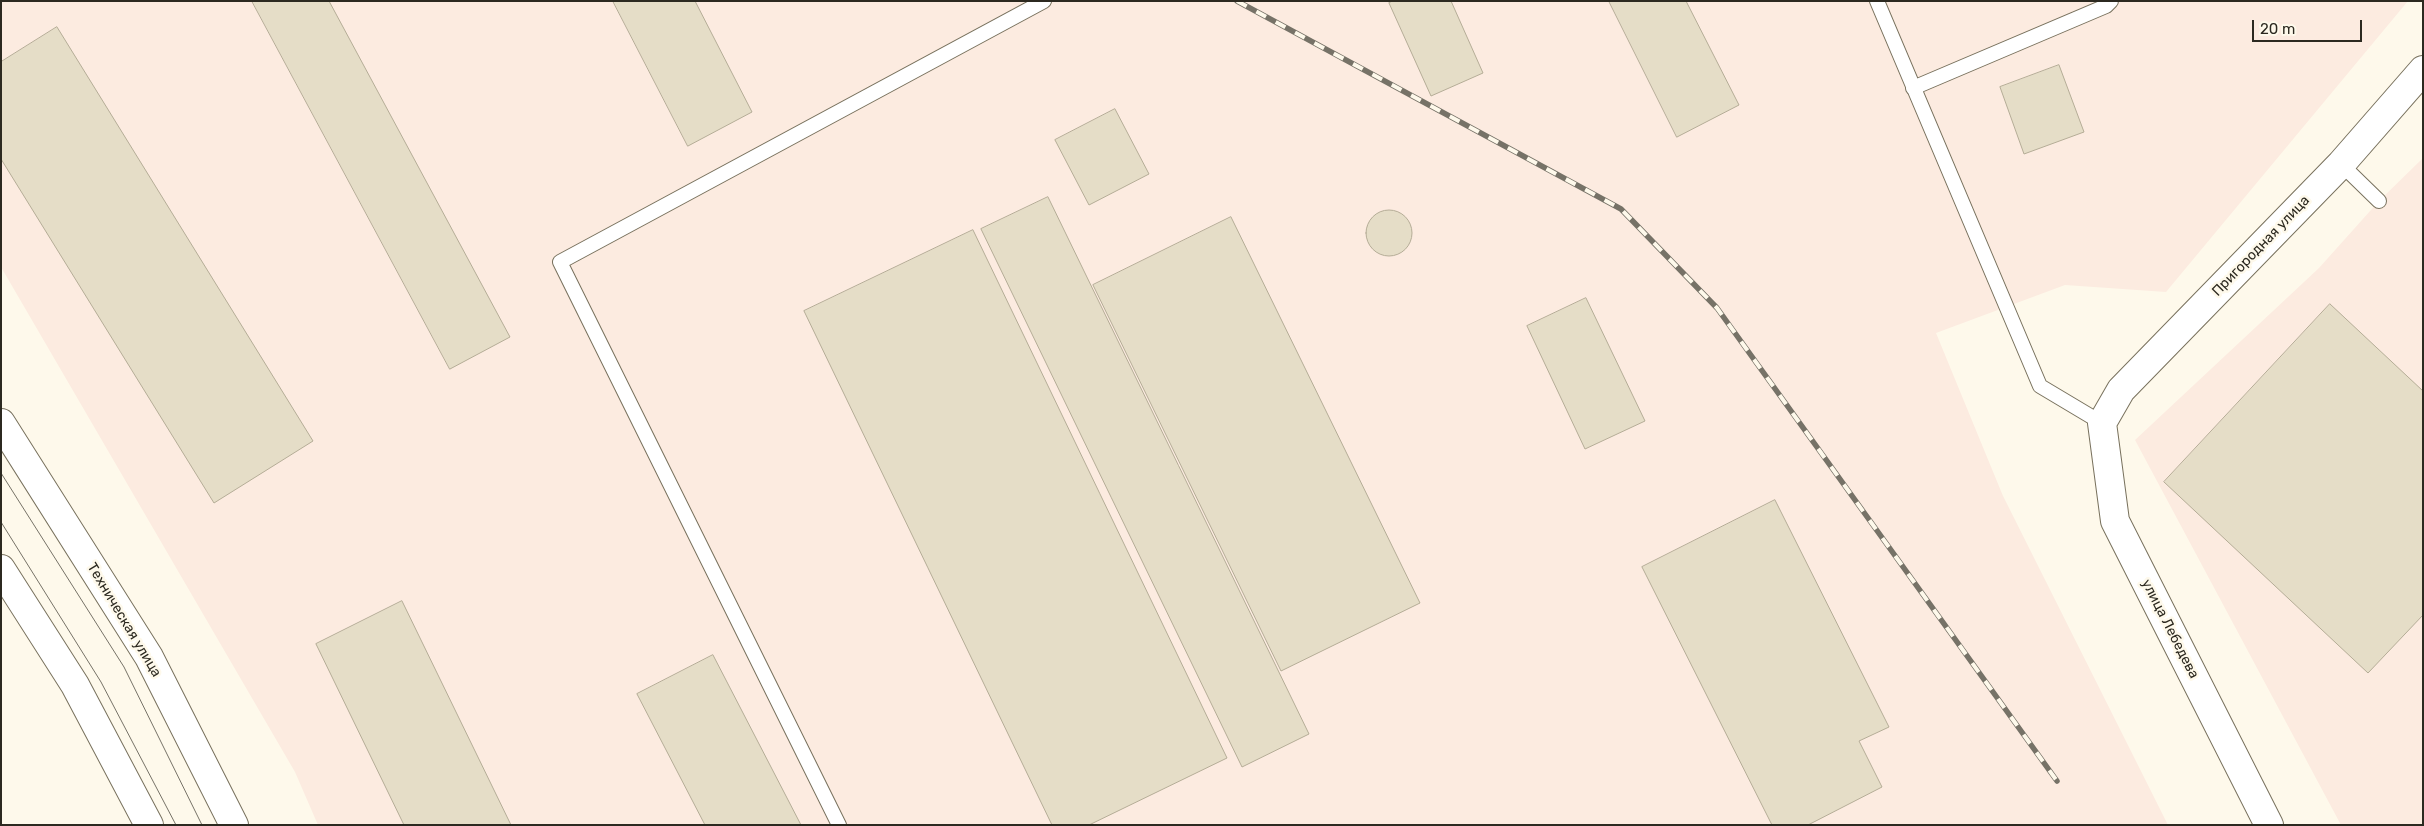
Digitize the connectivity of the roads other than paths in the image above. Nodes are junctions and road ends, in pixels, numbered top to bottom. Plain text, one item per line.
1 (1044, 1) edge
2 (1877, 1) edge
3 (2111, 1) edge
4 (2423, 70) edge
5 (1913, 88) junction
6 (2341, 164) junction
7 (2379, 201) dead end
8 (1, 423) edge
9 (2102, 423) junction
10 (1, 569) edge
11 (150, 825) edge
12 (234, 825) edge
13 (839, 825) edge
14 (2269, 825) edge

1 - 13 lane
2 - 5 lane
3 - 5 lane
4 - 6 street, Пригородная улица
5 - 9 lane
6 - 7 lane
6 - 9 street, Пригородная улица
8 - 12 street, Техническая улица
9 - 14 street, улица Лебедева
10 - 11 street

